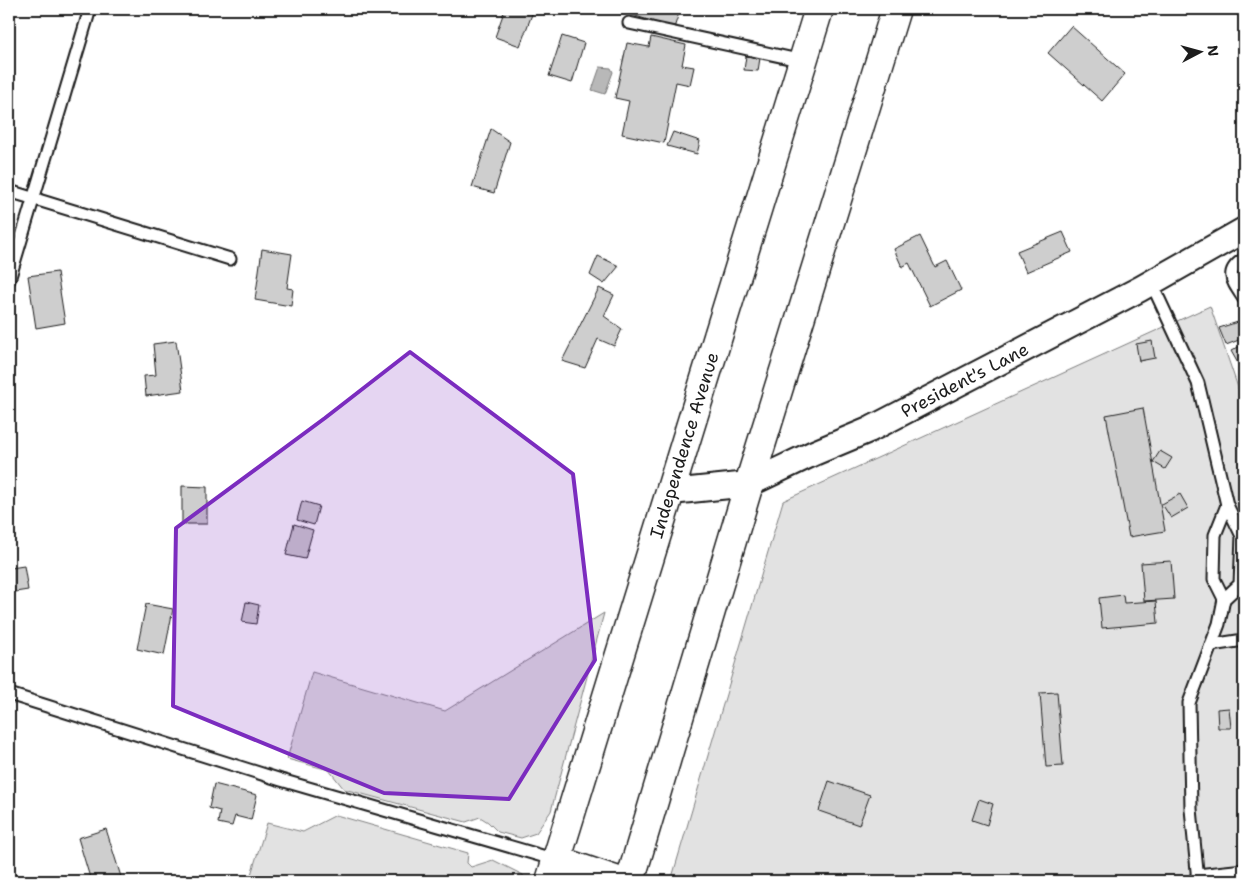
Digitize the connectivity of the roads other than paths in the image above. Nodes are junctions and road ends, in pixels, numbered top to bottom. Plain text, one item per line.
1 (90, 9) edge
2 (819, 9) edge
3 (896, 9) edge
4 (629, 23) dead end
5 (803, 61) junction
6 (9, 191) edge
7 (33, 198) junction
8 (1244, 230) edge
9 (1244, 258) edge
10 (230, 259) dead end
11 (9, 280) edge
12 (1151, 282) junction
13 (1244, 300) edge
14 (749, 484) junction
15 (671, 492) junction
16 (1226, 505) junction
17 (1242, 587) edge
18 (1224, 599) junction
19 (1244, 640) edge
20 (1211, 645) junction
21 (9, 694) edge
22 (1244, 870) edge
23 (553, 871) edge
24 (1198, 878) edge
25 (618, 881) edge
26 (630, 881) edge

1 - 7 lane
2 - 5 main road, Independence Avenue
3 - 14 main road
4 - 5 lane
5 - 15 main road, Independence Avenue
6 - 7 lane
7 - 10 lane
7 - 11 lane
8 - 12 street, President's Lane
9 - 13 lane
12 - 14 street, President's Lane
12 - 16 lane
14 - 15 street, President's Lane
14 - 26 main road
15 - 23 main road, Independence Avenue
16 - 17 lane
16 - 18 lane
17 - 18 lane
18 - 20 lane
19 - 20 lane
20 - 24 lane
21 - 23 lane
22 - 24 lane
23 - 25 main road

